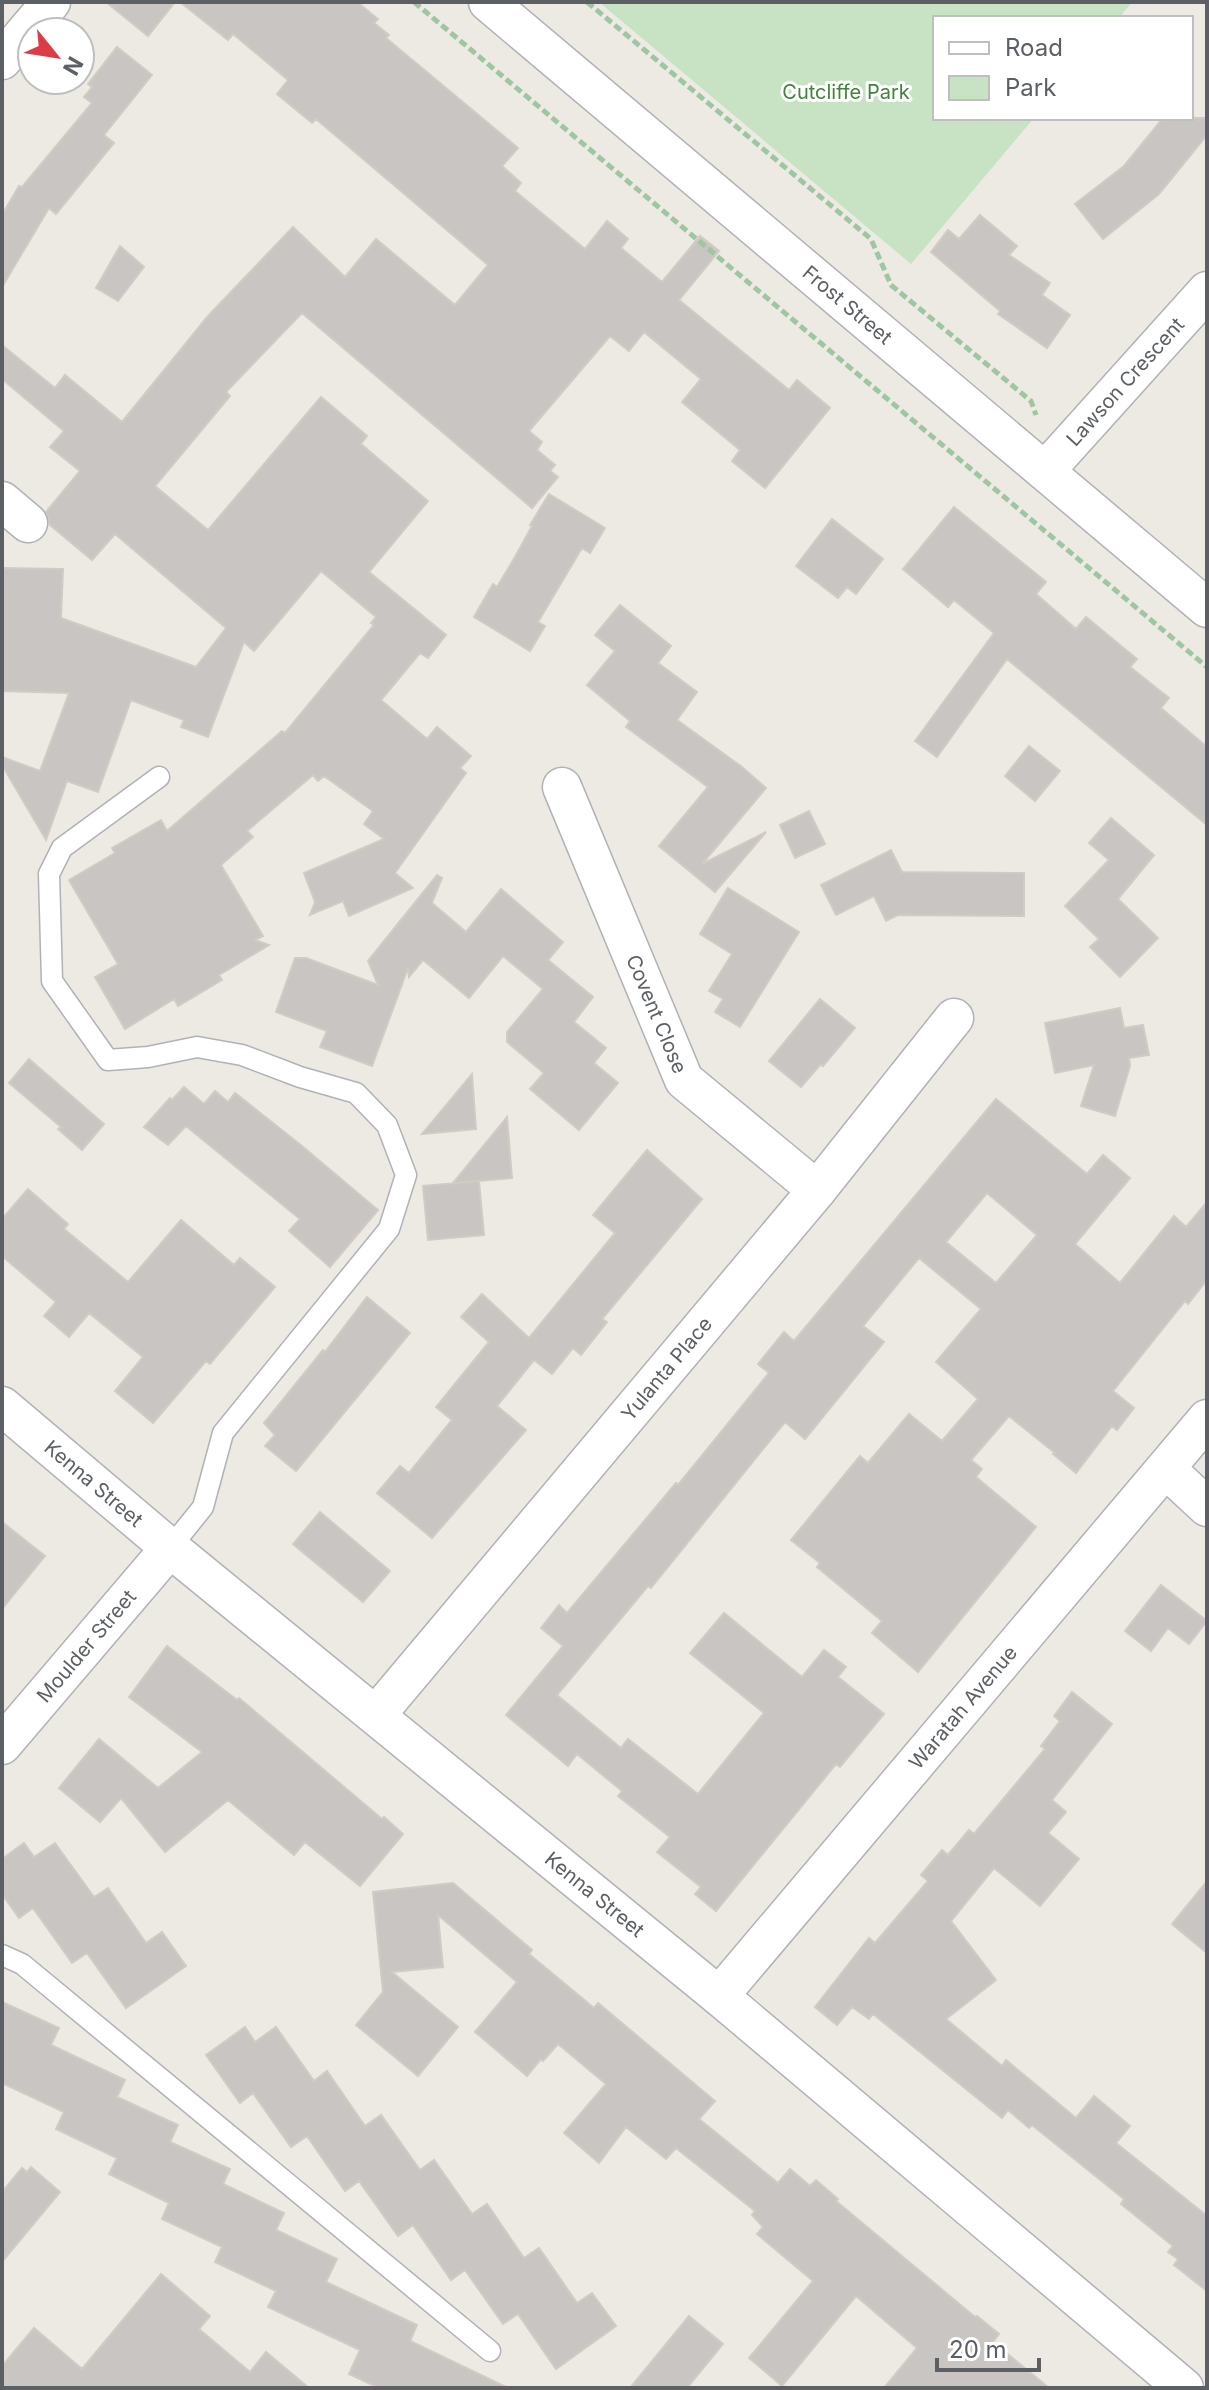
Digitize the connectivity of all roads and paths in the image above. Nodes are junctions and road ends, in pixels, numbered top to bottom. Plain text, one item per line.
1 (51, 2) edge
2 (414, 2) edge
3 (488, 2) edge
4 (587, 2) edge
5 (2, 60) edge
6 (1207, 291) edge
7 (1045, 471) junction
8 (1207, 608) edge
9 (1207, 667) edge
10 (159, 777) dead end
11 (562, 787) dead end
12 (954, 1018) dead end
13 (817, 1190) junction
14 (2, 1406) edge
15 (1207, 1419) edge
16 (1166, 1469) junction
17 (1207, 1507) edge
18 (170, 1548) junction
19 (376, 1715) junction
20 (2, 1745) edge
21 (2, 1955) edge
22 (719, 1996) junction
23 (490, 2351) dead end
24 (1184, 2388) edge

1 - 5 street
2 - 9 path
3 - 7 street, Frost Street
4 - 7 path
6 - 7 street, Lawson Crescent
7 - 8 street, Frost Street
10 - 18 lane
11 - 13 street, Covent Close
12 - 13 street, Yulanta Place
13 - 19 street, Yulanta Place
14 - 18 street, Kenna Street
15 - 16 street, Waratah Avenue
16 - 17 street
16 - 22 street, Waratah Avenue
18 - 19 street, Kenna Street
18 - 20 street, Moulder Street
19 - 22 street, Kenna Street
21 - 23 lane
22 - 24 street, Kenna Street

